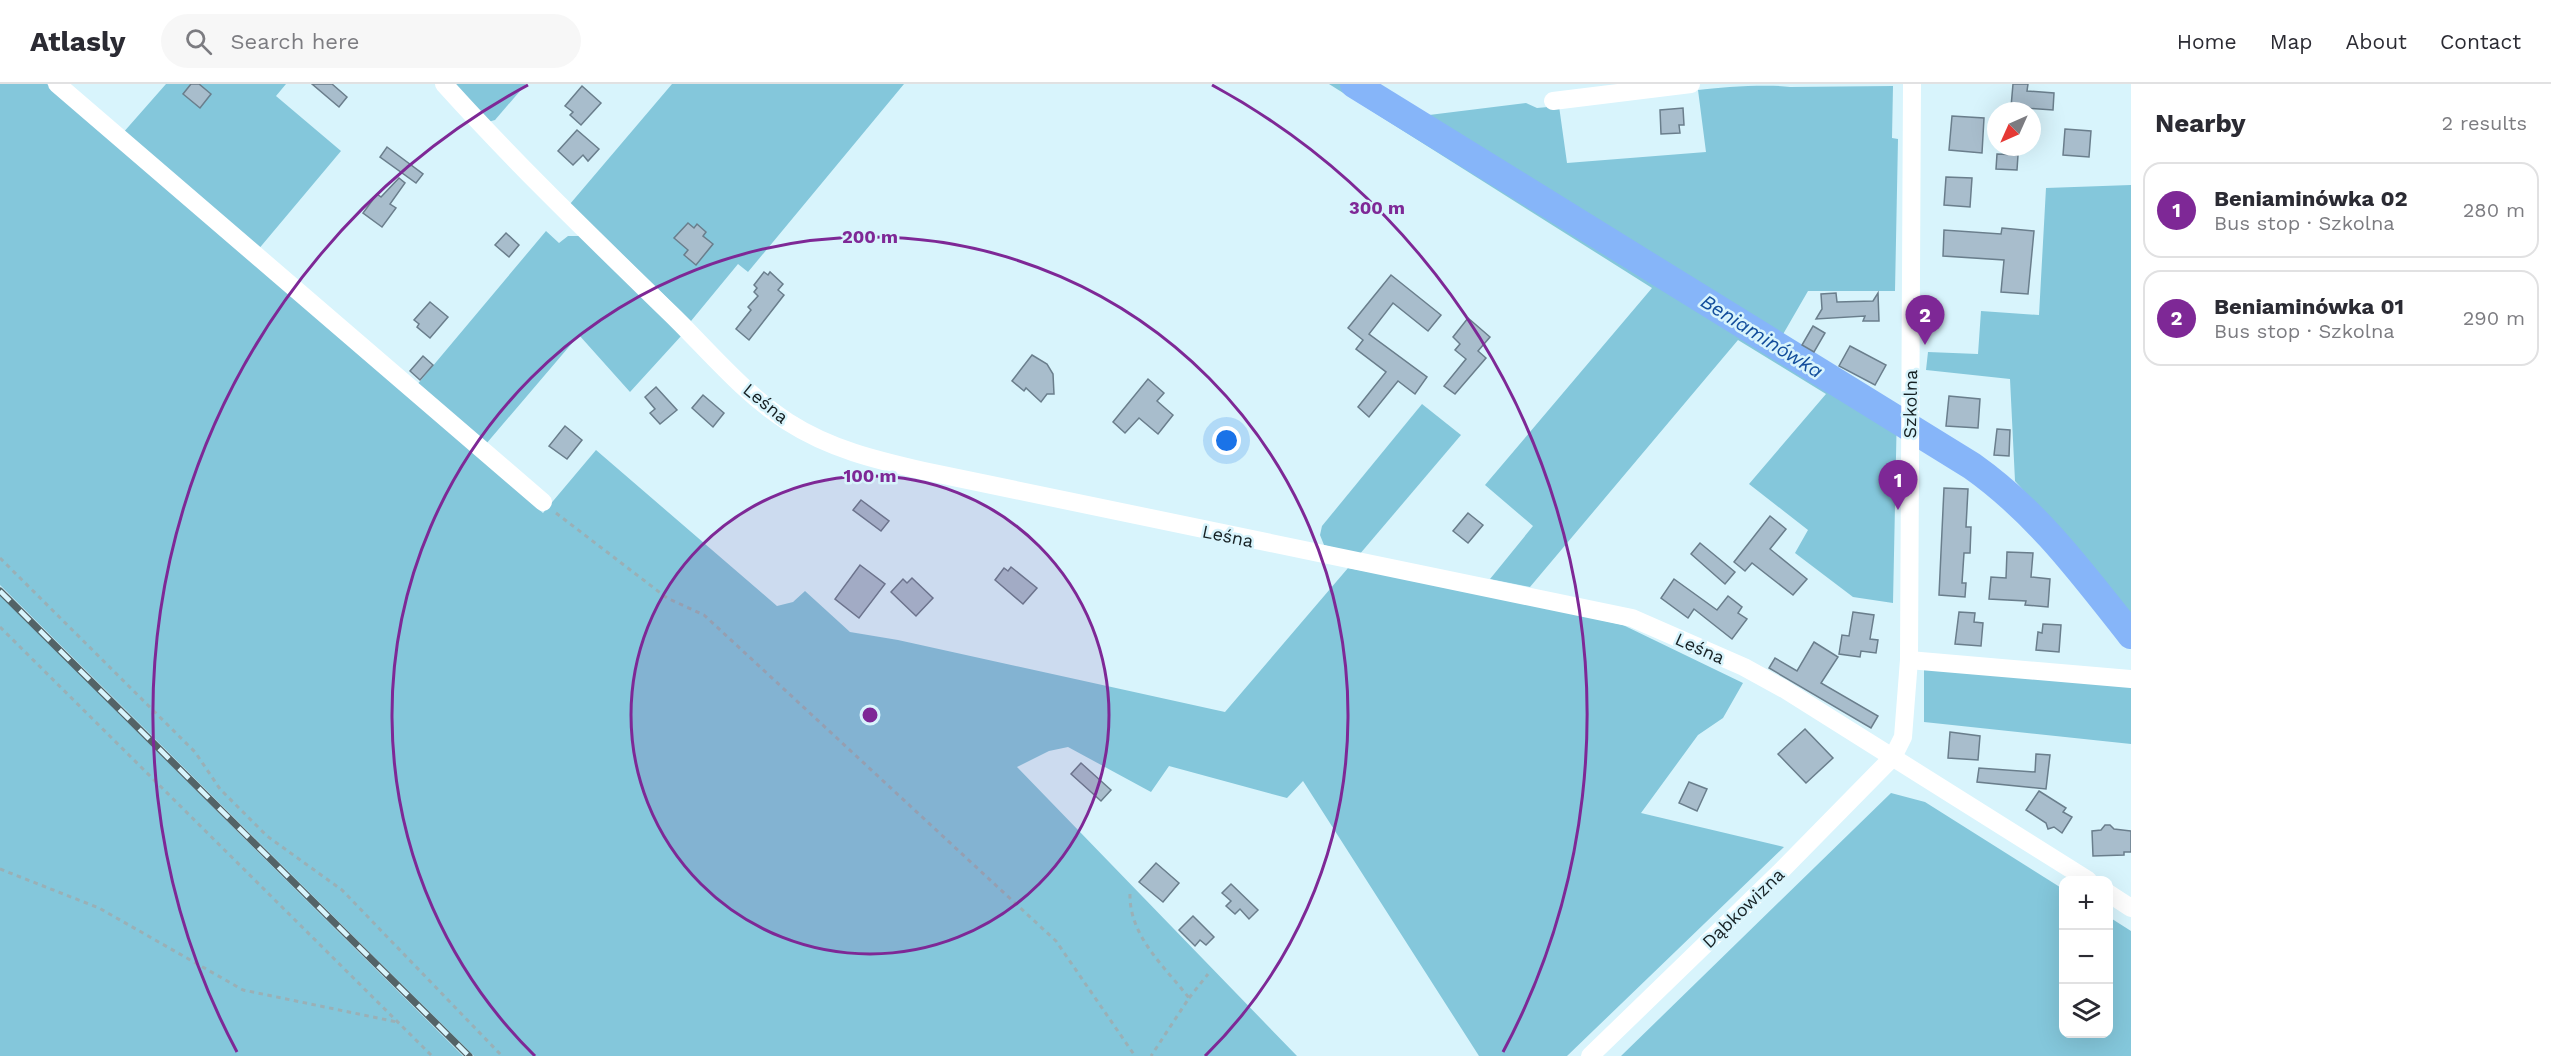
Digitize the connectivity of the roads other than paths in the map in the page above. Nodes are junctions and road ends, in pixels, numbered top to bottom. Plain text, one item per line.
1 (57, 84) edge
2 (444, 84) edge
3 (1691, 84) edge
4 (1912, 84) edge
5 (1553, 101) dead end
6 (543, 502) road end
7 (1909, 660) junction
8 (2131, 679) edge
9 (1893, 757) junction
10 (2082, 876) edge
11 (2113, 896) edge
12 (2131, 908) edge
13 (1590, 1056) edge

1 - 6 street
2 - 9 street, Leśna
3 - 5 street
4 - 7 street, Szkolna
7 - 8 street
7 - 9 street, Szkolna
9 - 10 street, Leśna
9 - 13 street, Dąbkowizna
11 - 12 street

